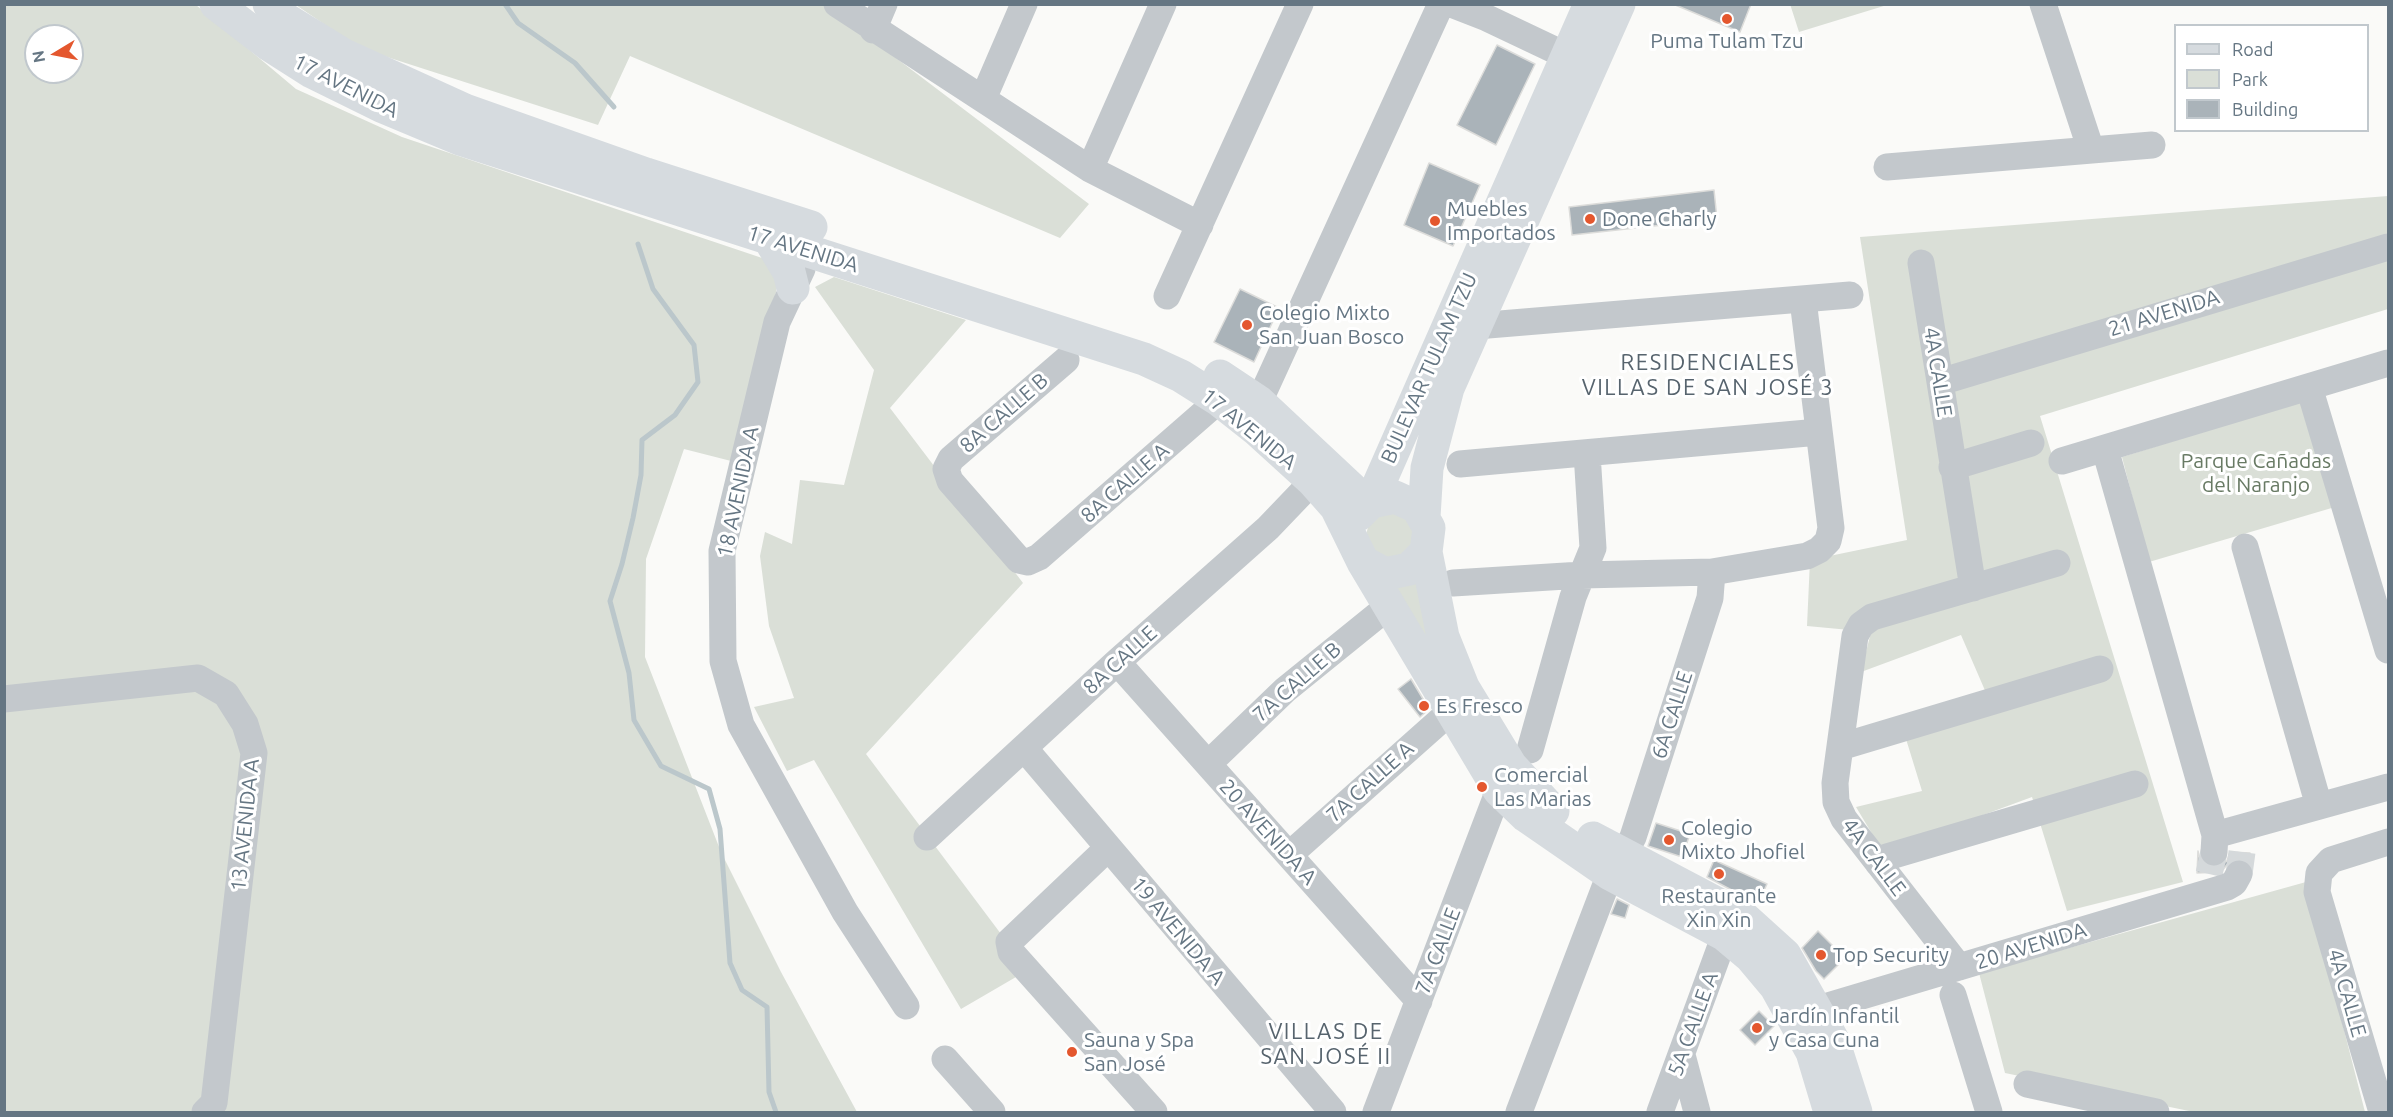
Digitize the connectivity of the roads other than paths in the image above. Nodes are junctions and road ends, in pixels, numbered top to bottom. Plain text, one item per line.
1 (216, 4) edge
2 (268, 4) edge
3 (837, 4) edge
4 (884, 4) edge
5 (1024, 4) edge
6 (1162, 4) edge
7 (1300, 4) edge
8 (1441, 4) edge
9 (1451, 4) edge
10 (2043, 4) edge
11 (1610, 5) edge
12 (873, 30) junction
13 (1580, 62) junction
14 (983, 99) junction
15 (2152, 145) dead end
16 (2091, 150) junction
17 (1887, 167) dead end
18 (1090, 169) junction
19 (1200, 225) junction
20 (768, 237) junction
21 (815, 240) junction
22 (2388, 247) edge
23 (1922, 263) dead end
24 (793, 288) junction
25 (1850, 295) dead end
26 (1167, 296) dead end
27 (1803, 300) junction
28 (1476, 326) junction
29 (1066, 360) dead end
30 (2388, 363) edge
31 (1940, 382) junction
32 (2309, 387) junction
33 (1219, 400) junction
34 (1258, 402) junction
35 (1819, 432) junction
36 (2031, 443) dead end
37 (2105, 449) junction
38 (1587, 453) junction
39 (2062, 461) dead end
40 (1460, 464) dead end
41 (1952, 467) junction
42 (1313, 481) junction
43 (1369, 503) junction
44 (1424, 517) junction
45 (2245, 547) dead end
46 (1358, 551) junction
47 (1426, 552) junction
48 (1028, 562) joint
49 (2056, 563) dead end
50 (1712, 572) junction
51 (1582, 575) junction
52 (1454, 584) dead end
53 (1973, 588) junction
54 (1390, 605) junction
55 (2388, 650) edge
56 (1117, 662) junction
57 (2100, 669) dead end
58 (4, 699) edge
59 (1452, 710) junction
60 (1840, 747) junction
61 (1024, 748) junction
62 (1530, 750) dead end
63 (1208, 764) junction
64 (2135, 784) dead end
65 (2388, 787) edge
66 (1499, 790) junction
67 (2319, 806) junction
68 (927, 837) dead end
69 (2388, 842) edge
70 (1108, 848) junction
71 (2242, 851) junction
72 (1289, 855) junction
73 (1878, 863) junction
74 (2210, 864) junction
75 (1617, 865) junction
76 (1725, 935) junction
77 (1959, 967) junction
78 (1953, 995) dead end
79 (1419, 1001) junction
80 (906, 1006) dead end
81 (1818, 1009) junction
82 (1682, 1055) junction
83 (945, 1059) dead end
84 (2027, 1084) dead end
85 (205, 1113) edge
86 (992, 1113) edge
87 (1154, 1113) edge
88 (1333, 1113) edge
89 (1376, 1113) edge
90 (1519, 1113) edge
91 (1660, 1113) edge
92 (1697, 1113) edge
93 (1830, 1113) edge
94 (1856, 1113) edge
95 (1989, 1113) edge
96 (2156, 1113) edge
97 (2382, 1113) edge

1 - 20 main road, 17 AVENIDA
2 - 21 main road, 17 AVENIDA
3 - 12 street
4 - 12 street
5 - 14 street
6 - 18 street
7 - 19 street
8 - 34 street
9 - 13 street
10 - 16 street
11 - 13 main road, BULEVAR TULAM TZU
12 - 14 street
13 - 28 main road, BULEVAR TULAM TZU
13 - 43 main road, BULEVAR TULAM TZU
14 - 18 street
15 - 16 street
16 - 17 street
18 - 19 street
19 - 26 street
20 - 21 main road, 17 AVENIDA
20 - 24 main road
21 - 24 street, 18 AVENIDA A
21 - 33 main road, 17 AVENIDA
21 - 34 main road, 17 AVENIDA
22 - 31 street, 21 AVENIDA
23 - 31 street, 4A CALLE
24 - 80 street, 18 AVENIDA A
25 - 27 street
27 - 28 street
27 - 35 street
28 - 44 main road, BULEVAR TULAM TZU
29 - 48 street, 8A CALLE B
30 - 32 street
31 - 41 street, 4A CALLE
32 - 37 street
32 - 55 street
33 - 42 main road, 17 AVENIDA
33 - 48 street, 8A CALLE A
34 - 43 main road, 17 AVENIDA
35 - 38 street
35 - 50 street
36 - 41 street
37 - 39 street
37 - 74 street
38 - 40 street
38 - 51 street
41 - 53 street, 4A CALLE
42 - 46 main road, 17 AVENIDA
42 - 56 street, 8A CALLE
43 - 44 main road
43 - 46 main road
44 - 47 main road
45 - 67 street
46 - 47 main road
46 - 54 main road, 17 AVENIDA
47 - 75 main road, 17 AVENIDA
49 - 53 street
50 - 51 street
50 - 75 street, 6A CALLE
51 - 52 street
51 - 62 street
53 - 60 street, 4A CALLE
54 - 59 main road, 17 AVENIDA
54 - 63 street, 7A CALLE B
56 - 61 street, 8A CALLE
56 - 63 street, 20 AVENIDA A
57 - 60 street
58 - 85 street, 13 AVENIDA A
59 - 66 main road, 17 AVENIDA
59 - 72 street, 7A CALLE A
60 - 73 street, 4A CALLE
61 - 68 street, 8A CALLE
61 - 70 street, 19 AVENIDA A
63 - 72 street, 20 AVENIDA A
64 - 73 street
65 - 67 street
66 - 75 main road, 17 AVENIDA
66 - 79 street, 7A CALLE
67 - 71 street
69 - 97 street, 4A CALLE
70 - 87 street
70 - 88 street, 19 AVENIDA A
71 - 74 street
71 - 74 street, 20 AVENIDA
72 - 79 street, 20 AVENIDA A
73 - 77 street, 4A CALLE
74 - 77 street, 20 AVENIDA
75 - 76 main road, 17 AVENIDA
75 - 81 main road, 17 AVENIDA
75 - 90 street, 6A CALLE
76 - 82 street, 5A CALLE A
76 - 93 main road, 17 AVENIDA
77 - 81 street, 20 AVENIDA
78 - 95 street
79 - 89 street, 7A CALLE
81 - 94 main road, 17 AVENIDA
82 - 91 street, 5A CALLE A
82 - 92 street
83 - 86 street
84 - 96 street

